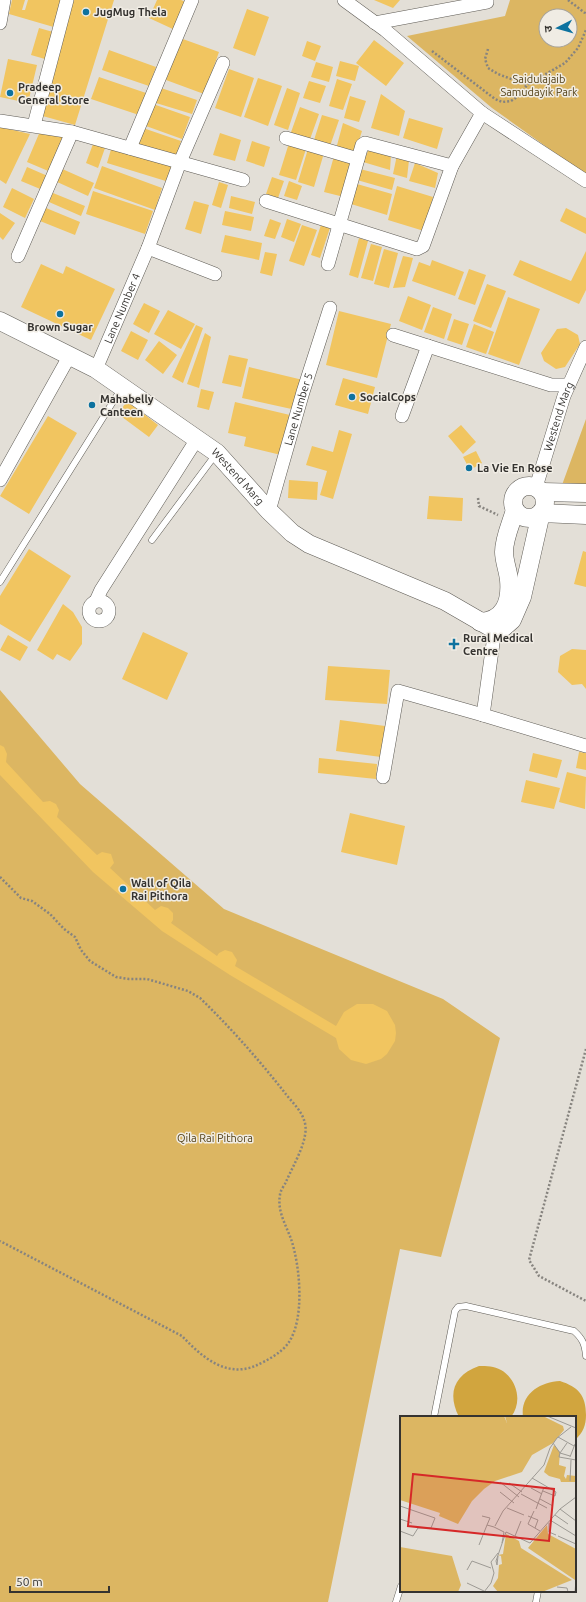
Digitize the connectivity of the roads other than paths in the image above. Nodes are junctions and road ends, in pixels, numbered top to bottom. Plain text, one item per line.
1 (4, 0) edge
2 (67, 0) edge
3 (192, 0) edge
4 (487, 0) edge
5 (350, 2) edge
6 (0, 23) edge
7 (375, 23) junction
8 (223, 63) dead end
9 (482, 113) junction
10 (0, 120) edge
11 (34, 125) junction
12 (72, 132) junction
13 (286, 138) dead end
14 (130, 148) junction
15 (358, 159) junction
16 (180, 162) junction
17 (452, 166) junction
18 (243, 180) dead end
19 (586, 181) edge
20 (266, 201) dead end
21 (340, 225) junction
22 (148, 248) junction
23 (18, 256) dead end
24 (328, 264) dead end
25 (215, 274) dead end
26 (330, 308) dead end
27 (0, 321) edge
28 (393, 335) dead end
29 (428, 346) junction
30 (586, 347) edge
31 (70, 355) junction
32 (96, 369) junction
33 (569, 385) junction
34 (123, 386) junction
35 (402, 416) dead end
36 (197, 439) junction
37 (217, 453) junction
38 (0, 480) edge
39 (539, 490) junction
40 (586, 493) edge
41 (515, 510) junction
42 (269, 511) junction
43 (541, 513) junction
44 (586, 515) edge
45 (152, 540) dead end
46 (0, 582) edge
47 (96, 601) dead end
48 (488, 625) junction
49 (483, 715) junction
50 (586, 746) edge
51 (383, 777) dead end
52 (586, 1356) edge
53 (434, 1416) edge
54 (400, 1589) edge
55 (538, 1592) edge
56 (396, 1602) edge
57 (536, 1602) edge

1 - 6 street
2 - 11 street
3 - 14 street
4 - 7 street
5 - 7 street
7 - 9 street
8 - 16 street, Lane Number 4
9 - 17 street
9 - 19 street
10 - 11 street
11 - 12 street
12 - 14 street
12 - 23 street
13 - 15 street
14 - 16 street
15 - 17 street
15 - 21 street
16 - 18 street
16 - 22 street, Lane Number 4
17 - 21 street
20 - 21 street
21 - 24 street
22 - 25 street
22 - 32 street, Lane Number 4
26 - 42 street, Lane Number 5
27 - 31 street, Westend Marg
28 - 29 street
29 - 33 street
29 - 35 street
30 - 33 street, Westend Marg
31 - 32 street, Westend Marg
31 - 38 street
32 - 34 street, Westend Marg
33 - 39 street, Westend Marg
34 - 36 street, Westend Marg
34 - 46 lane
36 - 37 street, Westend Marg
36 - 47 street
37 - 42 street, Westend Marg
37 - 45 lane
39 - 40 street
39 - 41 street
39 - 43 street, Westend Marg
41 - 43 street
41 - 48 street
42 - 48 street, Westend Marg
43 - 44 street
43 - 48 street, Westend Marg
48 - 49 street
49 - 50 street
49 - 51 street
52 - 53 lane
54 - 56 lane
55 - 57 lane

